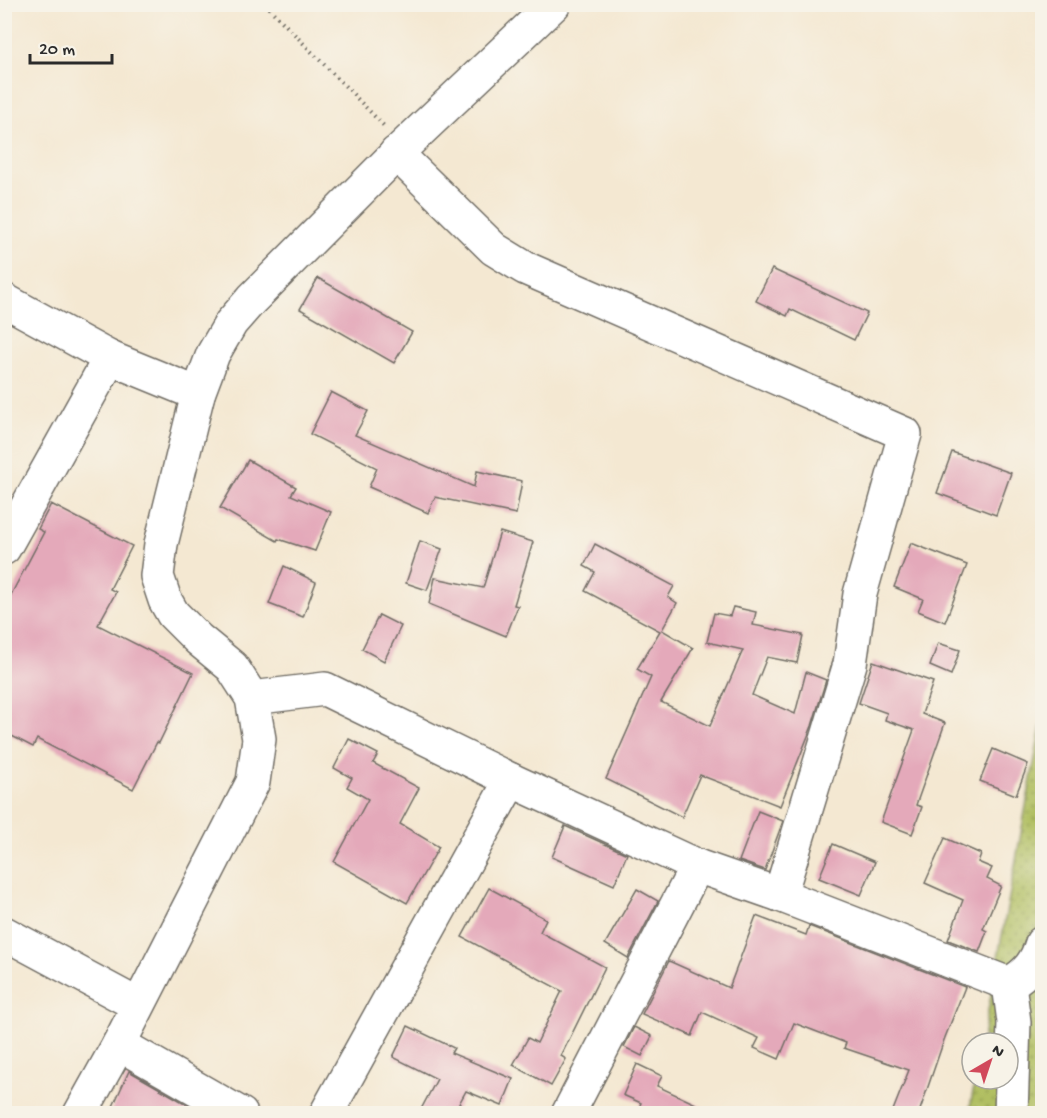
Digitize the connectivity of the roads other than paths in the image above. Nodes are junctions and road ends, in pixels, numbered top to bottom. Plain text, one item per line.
1 (554, 4) edge
2 (400, 149) junction
3 (4, 300) edge
4 (110, 358) junction
5 (198, 394) junction
6 (4, 548) edge
7 (252, 698) junction
8 (511, 780) junction
9 (697, 866) junction
10 (780, 895) junction
11 (4, 933) edge
12 (1042, 943) edge
13 (1009, 984) junction
14 (138, 1005) junction
15 (119, 1044) junction
16 (80, 1113) edge
17 (241, 1113) edge
18 (326, 1113) edge
19 (568, 1113) edge
20 (1011, 1113) edge

1 - 2 street
2 - 5 street
2 - 10 street
3 - 4 street
4 - 5 street
4 - 6 street
5 - 7 street
7 - 8 street
7 - 14 street
8 - 9 street
8 - 18 street
9 - 10 street
9 - 19 street
10 - 13 street
11 - 14 street
12 - 13 street
13 - 20 street
14 - 15 street
15 - 16 street
15 - 17 street

